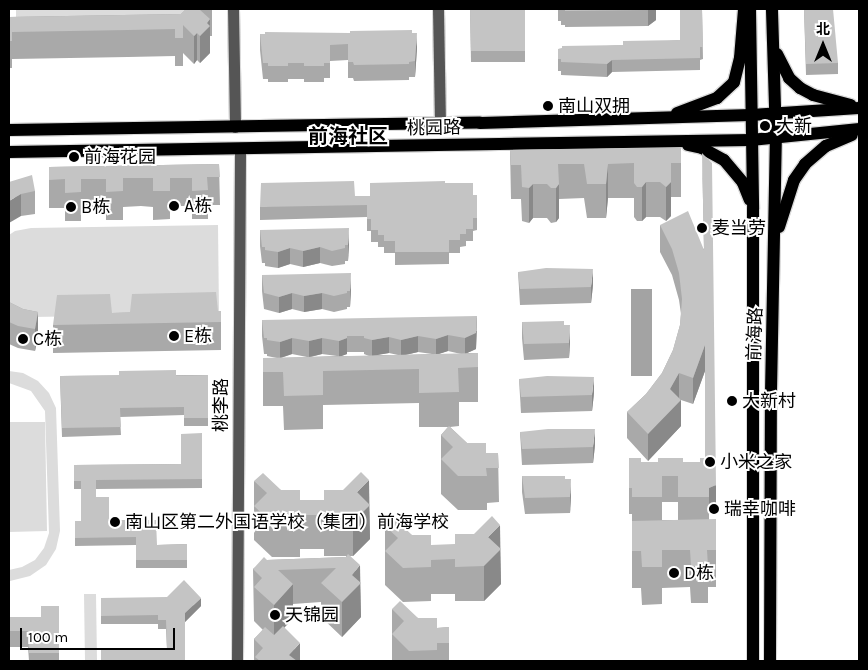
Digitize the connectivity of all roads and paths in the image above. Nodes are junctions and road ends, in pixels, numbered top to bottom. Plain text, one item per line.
1 (233, 9) edge
2 (438, 9) edge
3 (744, 9) edge
4 (750, 9) edge
5 (772, 9) edge
6 (774, 45) junction
7 (859, 108) edge
8 (776, 114) junction
9 (751, 115) junction
10 (656, 118) junction
11 (440, 124) junction
12 (235, 127) junction
13 (11, 129) edge
14 (859, 130) edge
15 (776, 138) junction
16 (751, 140) junction
17 (658, 141) junction
18 (240, 148) junction
19 (9, 152) edge
20 (753, 209) junction
21 (775, 236) junction
22 (237, 661) edge
23 (752, 661) edge
24 (770, 661) edge

1 - 12 street
2 - 11 street
3 - 10 main road
4 - 9 main road, 前海路
5 - 6 main road, 前海路
6 - 7 main road
6 - 8 main road, 前海路
7 - 8 main road, 桃园路
8 - 9 main road, 桃园路
8 - 15 main road, 前海路
9 - 10 main road, 桃园路
9 - 16 main road, 前海路
10 - 11 main road, 桃园路
11 - 12 main road, 桃园路
12 - 13 main road, 桃园路
14 - 15 main road, 桃园路
14 - 21 main road
15 - 16 main road, 桃园路
15 - 21 main road, 前海路
16 - 17 main road, 桃园路
16 - 20 main road, 前海路
17 - 18 main road, 桃园路
17 - 20 main road
18 - 19 main road, 桃园路
18 - 22 street, 桃李路
20 - 23 main road, 前海路
21 - 24 main road, 前海路

